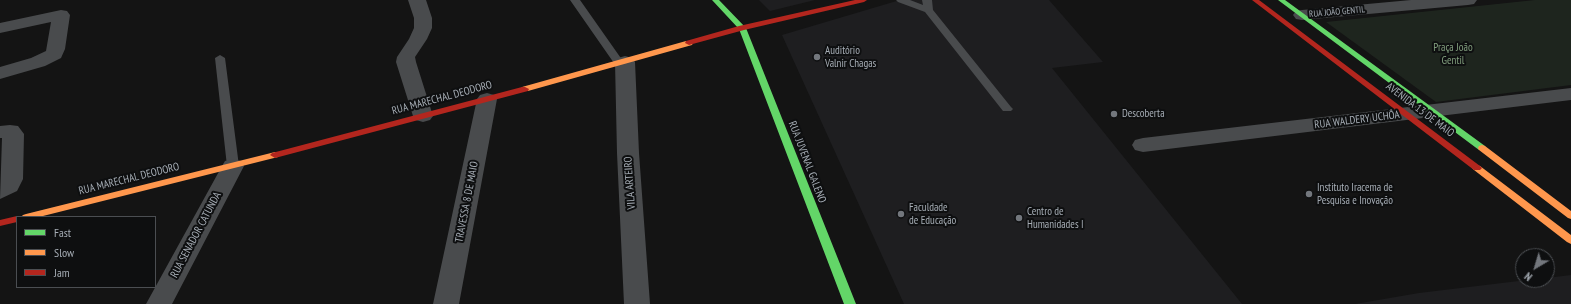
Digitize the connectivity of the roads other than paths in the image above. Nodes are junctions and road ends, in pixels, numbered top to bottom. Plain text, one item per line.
1 (417, 0) edge
2 (576, 0) edge
3 (715, 0) edge
4 (864, 0) edge
5 (901, 0) edge
6 (1255, 0) edge
7 (1281, 0) edge
8 (1468, 0) edge
9 (927, 5) edge
10 (61, 7) edge
11 (1302, 15) junction
12 (0, 28) edge
13 (742, 28) junction
14 (220, 58) dead end
15 (623, 63) junction
16 (0, 73) edge
17 (1571, 94) edge
18 (487, 99) junction
19 (1007, 109) dead end
20 (1432, 111) junction
21 (1406, 114) junction
22 (423, 116) junction
23 (0, 132) edge
24 (1143, 145) dead end
25 (233, 166) junction
26 (0, 191) edge
27 (30, 216) edge
28 (1571, 216) edge
29 (16, 219) edge
30 (0, 223) edge
31 (1571, 240) edge
32 (159, 304) edge
33 (446, 304) edge
34 (637, 304) edge
35 (850, 304) edge

1 - 22 street
2 - 15 lane
3 - 13 street
4 - 13 street, RUA MARECHAL DEODORO
5 - 9 lane
6 - 21 street, AVENIDA 13 DE MAIO
7 - 11 street, AVENIDA 13 DE MAIO
8 - 11 street, RUA JOÃO GENTIL
9 - 19 lane
10 - 12 street
10 - 16 street
11 - 20 street, AVENIDA 13 DE MAIO
13 - 15 street, RUA MARECHAL DEODORO
13 - 35 street, RUA JUVENAL GALENO
14 - 25 lane
15 - 18 street, RUA MARECHAL DEODORO
15 - 34 street, VILA ARTEIRO
17 - 20 street, RUA WALDERY UCHÔA
18 - 22 street, RUA MARECHAL DEODORO
18 - 33 street, TRAVESSA 8 DE MAIO
20 - 21 street, RUA WALDERY UCHÔA
20 - 28 street, AVENIDA 13 DE MAIO
21 - 24 street, RUA WALDERY UCHÔA
21 - 31 street, AVENIDA 13 DE MAIO
22 - 25 street, RUA MARECHAL DEODORO
23 - 26 street
25 - 27 street, RUA MARECHAL DEODORO
25 - 32 street, RUA SENADOR CATUNDA
29 - 30 street

